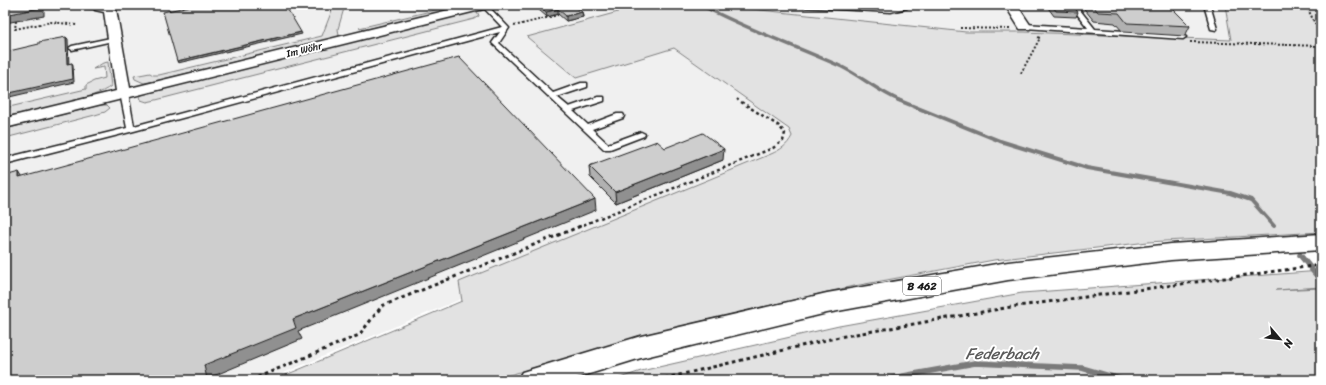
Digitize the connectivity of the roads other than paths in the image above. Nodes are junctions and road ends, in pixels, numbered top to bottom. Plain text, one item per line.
1 (74, 5) edge
2 (484, 5) edge
3 (800, 5) edge
4 (906, 5) edge
5 (1010, 5) edge
6 (1073, 5) edge
7 (1207, 5) edge
8 (99, 6) joint
9 (506, 28) junction
10 (1214, 29) dead end
11 (1029, 30) joint
12 (1093, 32) junction
13 (1183, 37) edge
14 (115, 39) junction
15 (72, 48) dead end
16 (584, 85) dead end
17 (124, 93) junction
18 (552, 96) junction
19 (601, 99) dead end
20 (568, 110) junction
21 (620, 116) dead end
22 (5, 123) edge
23 (587, 128) junction
24 (131, 129) junction
25 (641, 134) dead end
26 (5, 161) edge
27 (1321, 242) edge
28 (532, 380) edge

1 - 8 lane
2 - 9 lane
2 - 17 street, Im Wöhr
3 - 4 lane
5 - 11 street
6 - 12 lane
7 - 10 lane
8 - 14 street
9 - 18 lane
9 - 24 lane
11 - 12 lane
12 - 13 lane
14 - 15 lane
14 - 17 street
16 - 18 lane
17 - 22 street, Im Wöhr
17 - 24 lane
18 - 20 lane
19 - 20 lane
20 - 23 lane
21 - 23 lane
23 - 25 lane
24 - 26 lane
27 - 28 main road, B 462

